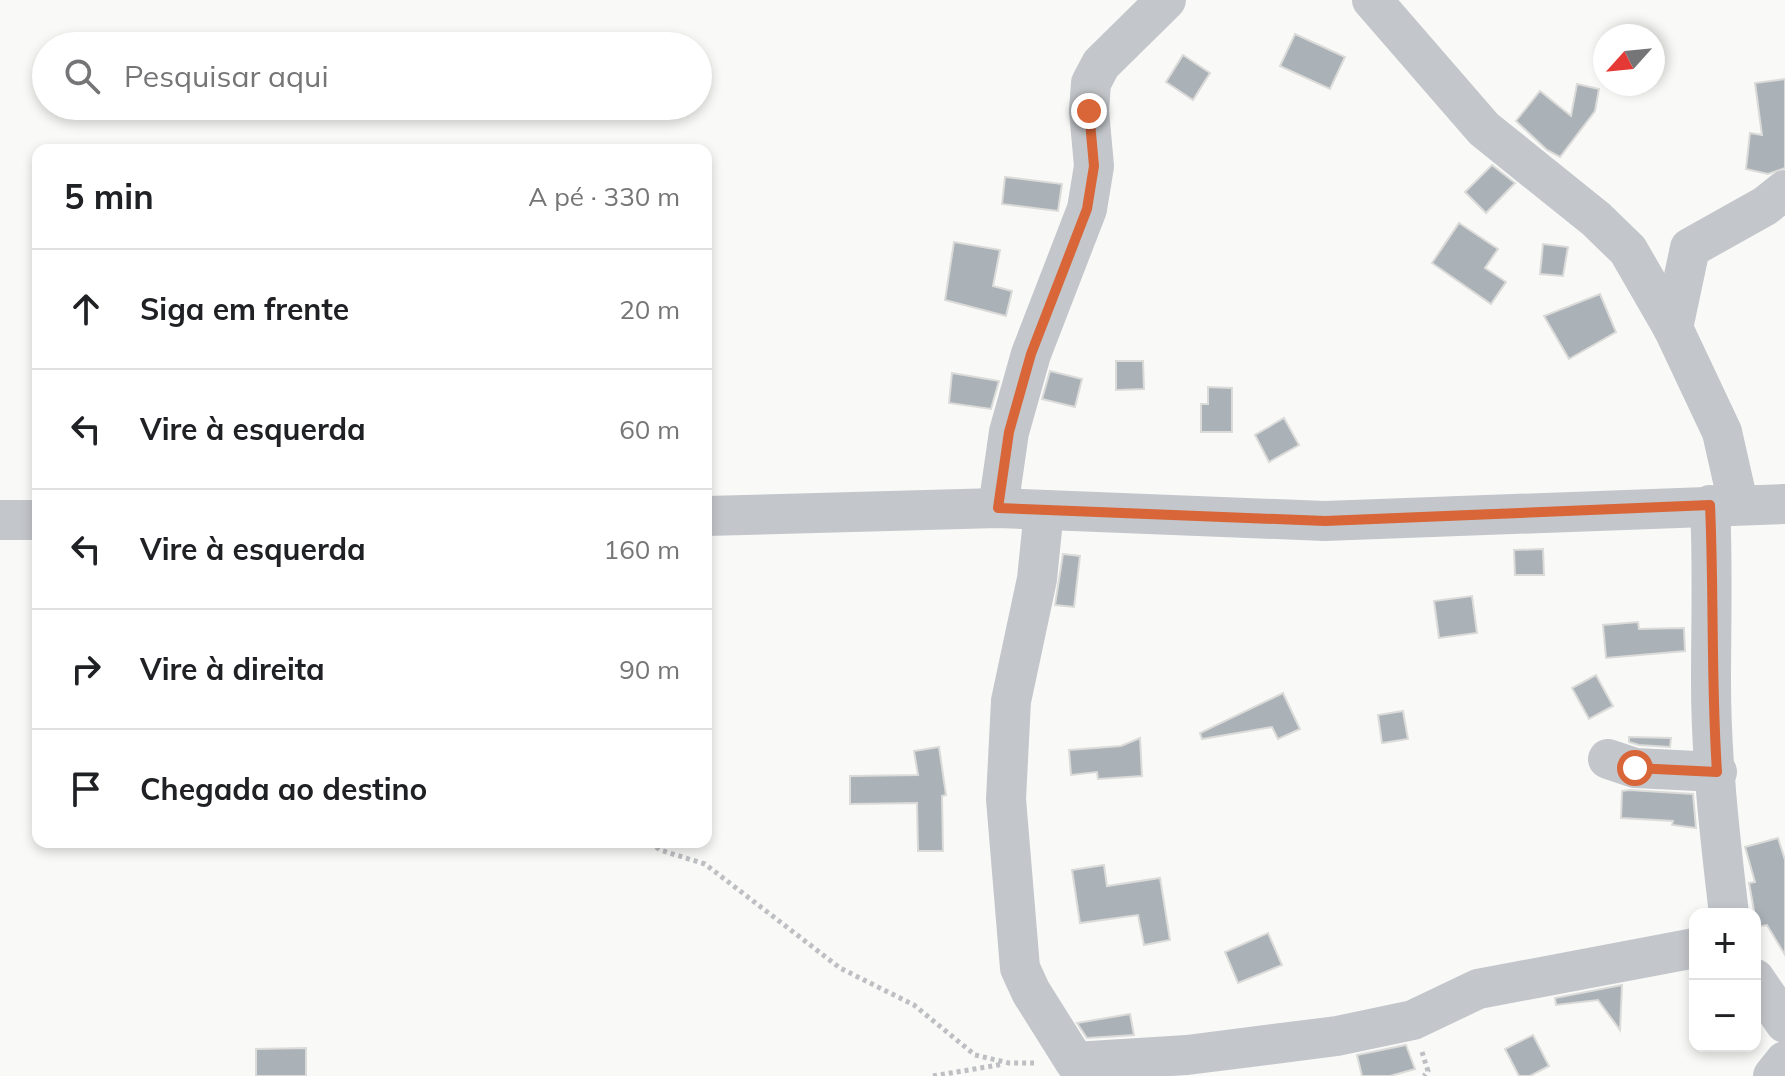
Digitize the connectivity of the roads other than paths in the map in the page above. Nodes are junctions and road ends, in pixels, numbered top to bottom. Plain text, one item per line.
1 (1166, 0) edge
2 (1372, 0) edge
3 (1785, 190) edge
4 (1673, 328) junction
5 (1724, 504) junction
6 (1785, 504) edge
7 (998, 508) junction
8 (1044, 510) junction
9 (712, 516) edge
10 (0, 520) edge
11 (32, 520) edge
12 (1608, 759) dead end
13 (1717, 772) junction
14 (1728, 908) edge
15 (1689, 949) edge
16 (1756, 980) edge
17 (1785, 1023) edge
18 (1785, 1061) edge
19 (1773, 1076) edge

1 - 7 street
2 - 4 street
3 - 4 street
4 - 5 street
5 - 6 street
5 - 8 street
5 - 13 street
7 - 8 street
7 - 9 street
8 - 15 street
10 - 11 street
12 - 13 street
13 - 14 street
16 - 17 street
18 - 19 street

